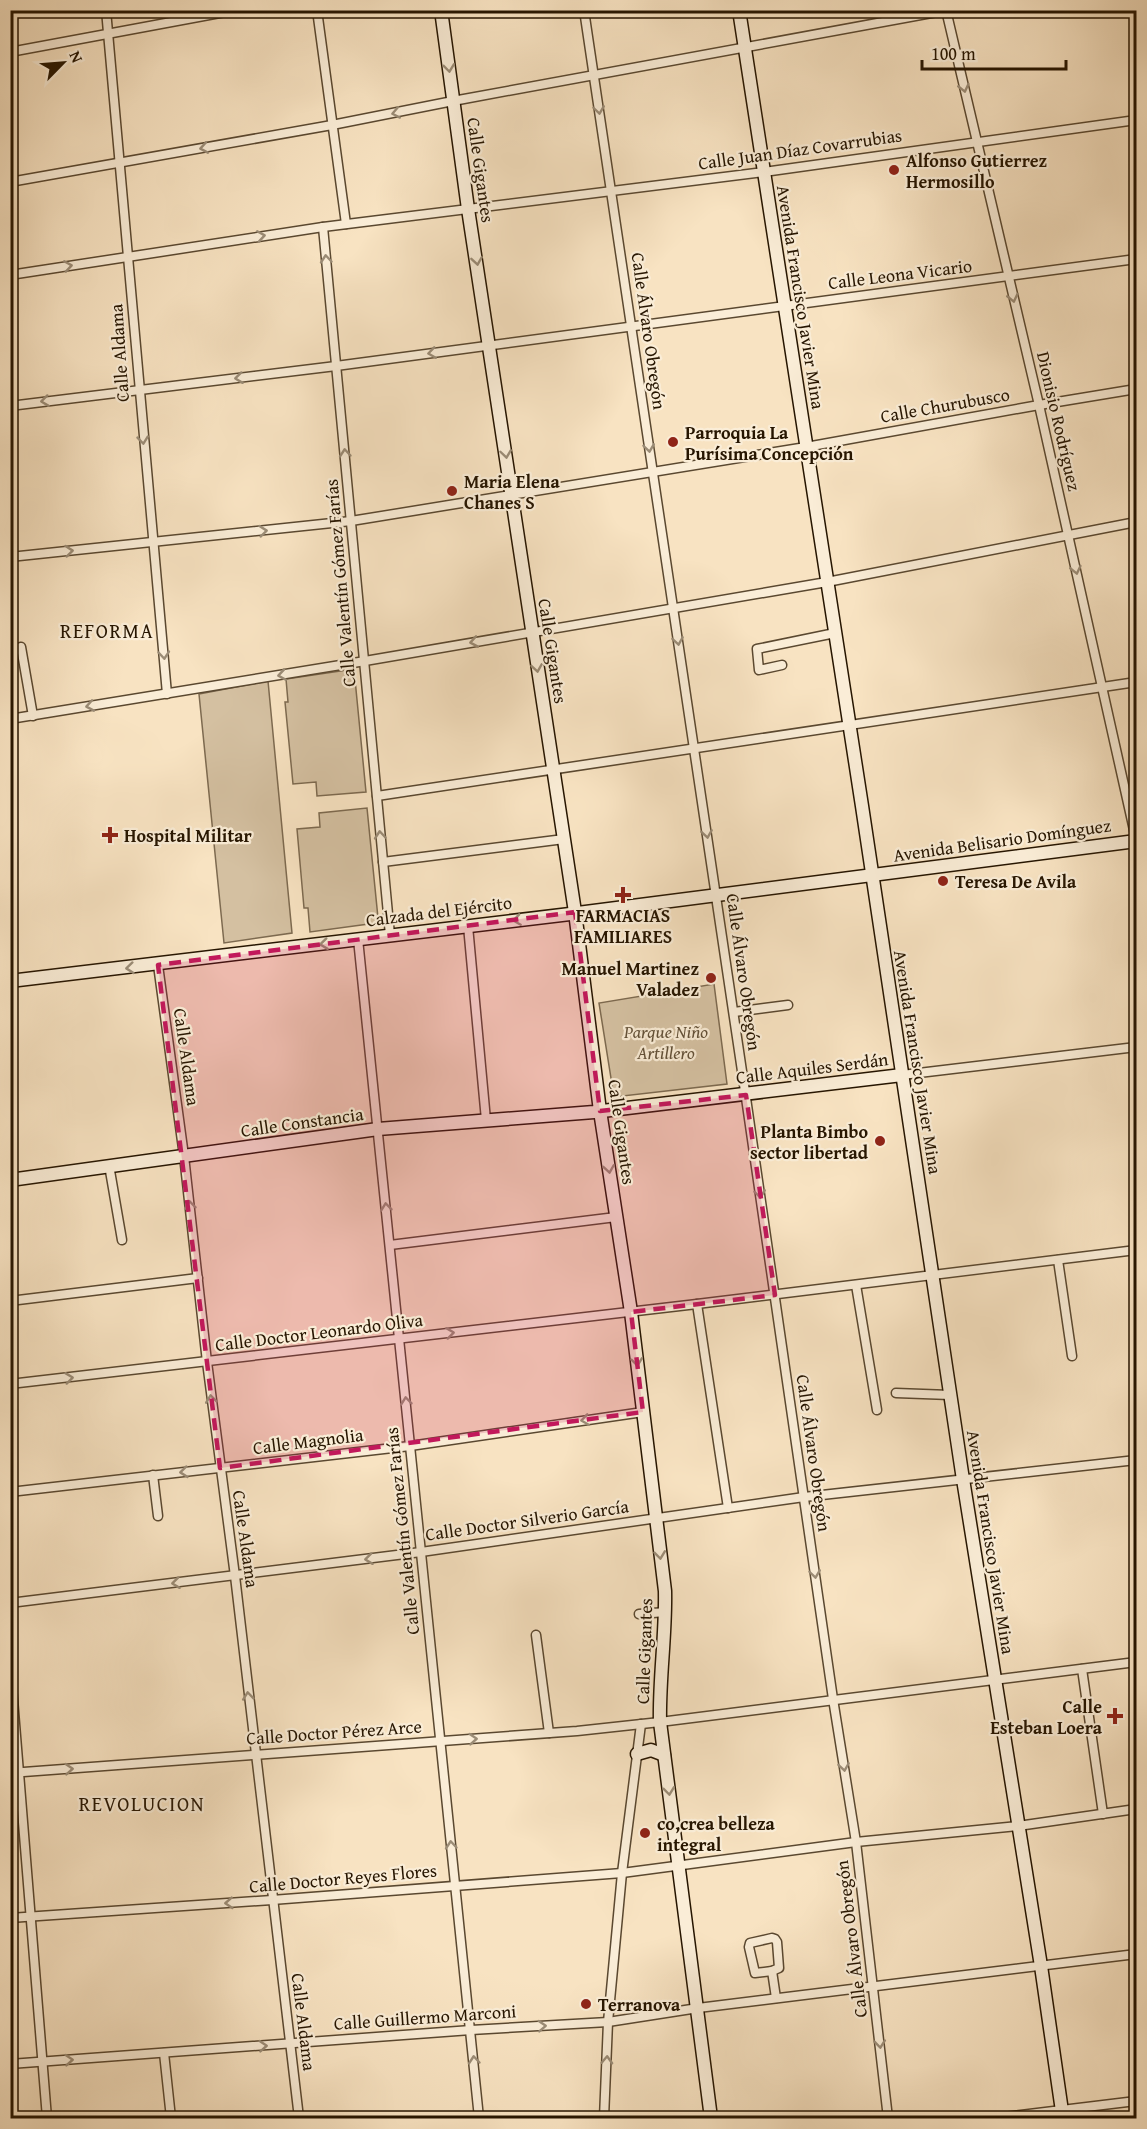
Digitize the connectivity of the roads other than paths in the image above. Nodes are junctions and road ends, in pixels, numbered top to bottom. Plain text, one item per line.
1 (106, 10) edge
2 (236, 10) edge
3 (317, 10) edge
4 (441, 10) edge
5 (584, 10) edge
6 (739, 10) edge
7 (947, 11) edge
8 (108, 34) junction
9 (744, 48) junction
10 (10, 52) edge
11 (594, 76) junction
12 (453, 101) junction
13 (1137, 120) edge
14 (332, 125) junction
15 (977, 142) junction
16 (120, 162) junction
17 (764, 172) junction
18 (10, 182) edge
19 (611, 191) junction
20 (468, 209) junction
21 (346, 224) junction
22 (323, 227) junction
23 (128, 256) junction
24 (1137, 259) edge
25 (10, 275) edge
26 (1008, 278) junction
27 (784, 305) junction
28 (631, 327) junction
29 (490, 345) junction
30 (336, 366) junction
31 (1137, 389) edge
32 (138, 390) junction
33 (1038, 405) junction
34 (10, 406) edge
35 (806, 447) junction
36 (653, 473) junction
37 (512, 496) junction
38 (351, 521) junction
39 (1137, 522) edge
40 (1068, 535) junction
41 (153, 542) junction
42 (10, 557) edge
43 (827, 582) junction
44 (673, 608) junction
45 (532, 632) junction
46 (835, 633) junction
47 (21, 647) dead end
48 (364, 661) junction
49 (782, 665) dead end
50 (1137, 682) edge
51 (1102, 687) junction
52 (167, 694) junction
53 (33, 716) junction
54 (10, 719) edge
55 (849, 726) junction
56 (694, 748) junction
57 (553, 769) junction
58 (377, 796) junction
59 (564, 838) junction
60 (1137, 840) edge
61 (383, 861) junction
62 (872, 876) junction
63 (716, 894) junction
64 (575, 912) junction
65 (468, 926) junction
66 (390, 935) junction
67 (358, 939) junction
68 (158, 965) junction
69 (10, 981) edge
70 (788, 1005) dead end
71 (734, 1012) junction
72 (1137, 1047) edge
73 (902, 1076) junction
74 (746, 1095) junction
75 (600, 1111) junction
76 (486, 1120) junction
77 (378, 1129) junction
78 (184, 1156) junction
79 (110, 1165) junction
80 (10, 1179) edge
81 (616, 1217) junction
82 (122, 1240) dead end
83 (390, 1245) junction
84 (1137, 1250) edge
85 (1058, 1260) junction
86 (932, 1275) junction
87 (198, 1278) junction
88 (856, 1285) junction
89 (775, 1295) junction
90 (10, 1301) edge
91 (697, 1304) junction
92 (631, 1312) junction
93 (400, 1339) junction
94 (1072, 1356) dead end
95 (207, 1362) junction
96 (10, 1384) edge
97 (896, 1393) dead end
98 (950, 1395) junction
99 (877, 1410) dead end
100 (643, 1412) junction
101 (410, 1446) junction
102 (1137, 1460) edge
103 (220, 1468) junction
104 (153, 1475) junction
105 (963, 1480) junction
106 (10, 1492) edge
107 (804, 1497) junction
108 (728, 1508) junction
109 (158, 1516) dead end
110 (656, 1518) junction
111 (421, 1552) junction
112 (235, 1576) junction
113 (10, 1603) edge
114 (666, 1612) junction
115 (639, 1614) dead end
116 (536, 1635) dead end
117 (10, 1662) edge
118 (1137, 1662) edge
119 (1082, 1669) junction
120 (995, 1681) junction
121 (833, 1699) junction
122 (12, 1706) edge
123 (660, 1722) junction
124 (641, 1724) junction
125 (549, 1733) junction
126 (441, 1741) junction
127 (255, 1754) junction
128 (637, 1754) junction
129 (664, 1755) junction
130 (15, 1773) edge
131 (1137, 1809) edge
132 (1103, 1814) junction
133 (1018, 1826) junction
134 (856, 1842) junction
135 (679, 1865) junction
136 (622, 1873) junction
137 (455, 1885) junction
138 (272, 1900) junction
139 (31, 1916) junction
140 (10, 1918) edge
141 (1137, 1954) edge
142 (1041, 1966) junction
143 (772, 1971) junction
144 (873, 1986) junction
145 (776, 1998) junction
146 (698, 2008) junction
147 (608, 2022) junction
148 (471, 2030) junction
149 (290, 2043) junction
150 (165, 2053) junction
151 (42, 2062) junction
152 (10, 2064) edge
153 (1137, 2101) edge
154 (1063, 2114) edge
155 (47, 2118) edge
156 (171, 2118) edge
157 (299, 2118) edge
158 (479, 2118) edge
159 (604, 2118) edge
160 (711, 2118) edge
161 (888, 2118) edge
162 (996, 2118) edge

1 - 8 street, Calle Aldama
2 - 8 street
3 - 14 street
4 -> 12 main road, Calle Gigantes
5 - 11 street, Calle Álvaro Obregón
6 - 9 main road, Avenida Francisco Javier Mina
7 - 9 street
7 -> 15 street, Dionisio Rodríguez
8 - 10 street
8 - 16 street, Calle Aldama
9 - 11 street
9 - 17 main road, Avenida Francisco Javier Mina
11 - 12 street
11 -> 19 street, Calle Álvaro Obregón
12 -> 14 street
12 - 20 main road, Calle Gigantes
13 - 15 street, Calle Juan Díaz Covarrubias
14 -> 16 street
14 - 21 street
15 - 17 street, Calle Juan Díaz Covarrubias
15 - 26 street, Dionisio Rodríguez
16 - 18 street
16 - 23 street, Calle Aldama
17 - 19 street, Calle Juan Díaz Covarrubias
17 - 27 main road, Avenida Francisco Javier Mina
19 - 20 street, Calle Juan Díaz Covarrubias
19 - 28 street, Calle Álvaro Obregón
20 - 21 street, Calle Juan Díaz Covarrubias
20 -> 29 main road, Calle Gigantes
21 - 22 street, Calle Juan Díaz Covarrubias
23 -> 22 street, Calle Juan Díaz Covarrubias
30 -> 22 street, Calle Valentín Gómez Farías
25 -> 23 street, Calle Juan Díaz Covarrubias
23 - 32 street, Calle Aldama
24 - 26 street, Calle Leona Vicario
26 - 27 street, Calle Leona Vicario
26 -> 33 street, Dionisio Rodríguez
27 - 28 street, Calle Leona Vicario
27 - 35 main road, Avenida Francisco Javier Mina
28 - 29 street, Calle Leona Vicario
28 -> 36 street, Calle Álvaro Obregón
29 -> 30 street, Calle Leona Vicario
29 -> 37 main road, Calle Gigantes
30 -> 32 street, Calle Leona Vicario
38 -> 30 street, Calle Valentín Gómez Farías
31 - 33 street, Calle Churubusco
32 -> 34 street, Calle Leona Vicario
32 -> 41 street, Calle Aldama
33 - 35 street, Calle Churubusco
33 - 40 street, Dionisio Rodríguez
35 - 36 street, Calle Churubusco
35 - 43 main road, Avenida Francisco Javier Mina
36 - 37 street, Calle Churubusco
36 - 44 street, Calle Álvaro Obregón
37 - 38 street, Calle Churubusco
37 - 45 main road, Calle Gigantes
41 -> 38 street, Calle Churubusco
38 - 48 street, Calle Valentín Gómez Farías
39 - 40 street
40 - 43 street
40 -> 51 street, Dionisio Rodríguez
42 -> 41 street, Calle Churubusco
41 -> 52 street, Calle Aldama
43 - 44 street
43 - 46 main road, Avenida Francisco Javier Mina
44 - 45 street
44 -> 56 street, Calle Álvaro Obregón
45 -> 48 street
45 -> 57 main road, Calle Gigantes
46 - 49 street
46 - 55 main road, Avenida Francisco Javier Mina
47 - 53 street
48 -> 52 street
48 - 58 street, Calle Valentín Gómez Farías
50 - 51 street
51 - 55 street
51 - 60 street, Dionisio Rodríguez
52 -> 53 street
53 - 54 street
55 - 56 street
55 - 62 main road, Avenida Francisco Javier Mina
56 - 57 street
56 -> 63 street, Calle Álvaro Obregón
57 - 58 street
57 - 59 main road, Calle Gigantes
61 -> 58 street, Calle Valentín Gómez Farías
59 - 61 street
59 - 64 main road, Calle Gigantes
60 - 62 main road, Avenida Belisario Domínguez
61 - 66 street, Calle Valentín Gómez Farías
62 - 63 main road, Calzada del Ejército
62 - 73 main road, Avenida Francisco Javier Mina
63 - 64 main road, Calzada del Ejército
63 - 71 street, Calle Álvaro Obregón
64 -> 65 main road, Calzada del Ejército
64 - 75 main road, Calle Gigantes
65 - 66 main road, Calzada del Ejército
65 - 76 street
66 - 67 main road, Calzada del Ejército
67 -> 68 main road, Calzada del Ejército
67 - 77 street, Calle Valentín Gómez Farías
68 -> 69 main road, Calzada del Ejército
68 - 78 street, Calle Aldama
70 - 71 street
71 - 74 street, Calle Álvaro Obregón
72 - 73 street, Calle Aquiles Serdán
73 - 74 main road, Calle Aquiles Serdán
73 - 86 main road, Avenida Francisco Javier Mina
74 - 75 main road, Calle Aquiles Serdán
74 -> 89 street, Calle Álvaro Obregón
75 - 76 main road, Calle Constancia
75 -> 81 main road, Calle Gigantes
76 - 77 main road, Calle Constancia
77 - 78 main road, Calle Constancia
83 -> 77 street, Calle Valentín Gómez Farías
78 - 79 main road, Calle Constancia
87 -> 78 street, Calle Aldama
79 - 80 main road, Calle Constancia
79 - 82 street
81 - 83 street
81 - 92 main road, Calle Gigantes
83 - 93 street, Calle Valentín Gómez Farías
84 - 85 street, Calle Doctor Leonardo Oliva
85 - 86 street, Calle Doctor Leonardo Oliva
85 - 94 street
86 - 88 street, Calle Doctor Leonardo Oliva
86 - 98 main road, Avenida Francisco Javier Mina
87 - 90 street
87 - 95 street, Calle Aldama
88 - 89 street, Calle Doctor Leonardo Oliva
88 - 99 street
89 - 91 street, Calle Doctor Leonardo Oliva
89 - 107 street, Calle Álvaro Obregón
91 - 92 street, Calle Doctor Leonardo Oliva
91 - 108 street
93 -> 92 street, Calle Doctor Leonardo Oliva
92 -> 100 main road, Calle Gigantes
93 - 95 street, Calle Doctor Leonardo Oliva
101 -> 93 street, Calle Valentín Gómez Farías
96 -> 95 street, Calle Doctor Leonardo Oliva
103 -> 95 street, Calle Aldama
97 - 98 street
98 - 105 main road, Avenida Francisco Javier Mina
100 -> 101 street, Calle Magnolia
100 - 110 main road, Calle Gigantes
101 - 103 street, Calle Magnolia
101 - 111 street, Calle Valentín Gómez Farías
102 - 105 street, Calle Doctor Silverio García
103 -> 104 street, Calle Magnolia
103 - 112 street, Calle Aldama
104 - 106 street, Calle Magnolia
104 - 109 street
105 - 107 street, Calle Doctor Silverio García
105 - 120 main road, Avenida Francisco Javier Mina
107 - 108 street, Calle Doctor Silverio García
107 -> 121 street, Calle Álvaro Obregón
108 - 110 street, Calle Doctor Silverio García
110 - 111 street, Calle Doctor Silverio García
110 -> 114 main road, Calle Gigantes
111 -> 112 street, Calle Doctor Silverio García
111 - 126 street, Calle Valentín Gómez Farías
112 -> 113 street, Calle Doctor Silverio García
127 -> 112 street, Calle Aldama
114 - 115 street
114 - 123 main road, Calle Gigantes
116 - 125 street
117 - 122 street
118 - 119 street, Calle Doctor Pérez Arce
119 - 120 street, Calle Doctor Pérez Arce
119 - 132 street
120 - 121 street, Calle Doctor Pérez Arce
120 - 133 main road, Avenida Francisco Javier Mina
121 - 123 street, Calle Doctor Pérez Arce
121 -> 134 street, Calle Álvaro Obregón
122 - 130 street
123 - 124 street, Calle Doctor Pérez Arce
123 - 129 main road, Calle Gigantes
124 - 125 street, Calle Doctor Pérez Arce
124 - 128 street
126 -> 125 street, Calle Doctor Pérez Arce
126 - 127 street, Calle Doctor Pérez Arce
137 -> 126 street, Calle Valentín Gómez Farías
130 -> 127 street, Calle Doctor Pérez Arce
127 - 138 street, Calle Aldama
128 - 129 main road
128 - 136 street
129 -> 135 main road, Calle Gigantes
130 - 139 street
131 - 132 street, Calle Doctor Reyes Flores
132 - 133 street, Calle Doctor Reyes Flores
133 - 134 street, Calle Doctor Reyes Flores
133 - 142 main road, Avenida Francisco Javier Mina
134 - 135 street, Calle Doctor Reyes Flores
134 - 144 street, Calle Álvaro Obregón
135 - 136 street, Calle Doctor Reyes Flores
135 - 146 main road, Calle Gigantes
136 - 137 street, Calle Doctor Reyes Flores
136 - 147 street
137 - 138 street, Calle Doctor Reyes Flores
137 - 148 street, Calle Valentín Gómez Farías
138 -> 139 street, Calle Doctor Reyes Flores
138 - 149 street, Calle Aldama
139 - 140 street, Calle Doctor Reyes Flores
139 - 151 street
141 - 142 street, Calle Guillermo Marconi
142 - 144 street, Calle Guillermo Marconi
142 - 154 main road, Avenida Francisco Javier Mina
143 - 143 street
143 - 145 street
144 - 145 street, Calle Guillermo Marconi
144 -> 161 street, Calle Álvaro Obregón
145 - 146 street, Calle Guillermo Marconi
146 - 147 street, Calle Guillermo Marconi
146 - 160 main road, Calle Gigantes
148 -> 147 street, Calle Guillermo Marconi
159 -> 147 street
148 - 149 street, Calle Guillermo Marconi
158 -> 148 street, Calle Valentín Gómez Farías
150 -> 149 street, Calle Guillermo Marconi
149 - 157 street, Calle Aldama
151 -> 150 street, Calle Guillermo Marconi
150 - 156 street
151 - 152 street, Calle Guillermo Marconi
151 - 155 street
153 - 154 street
154 - 162 street

